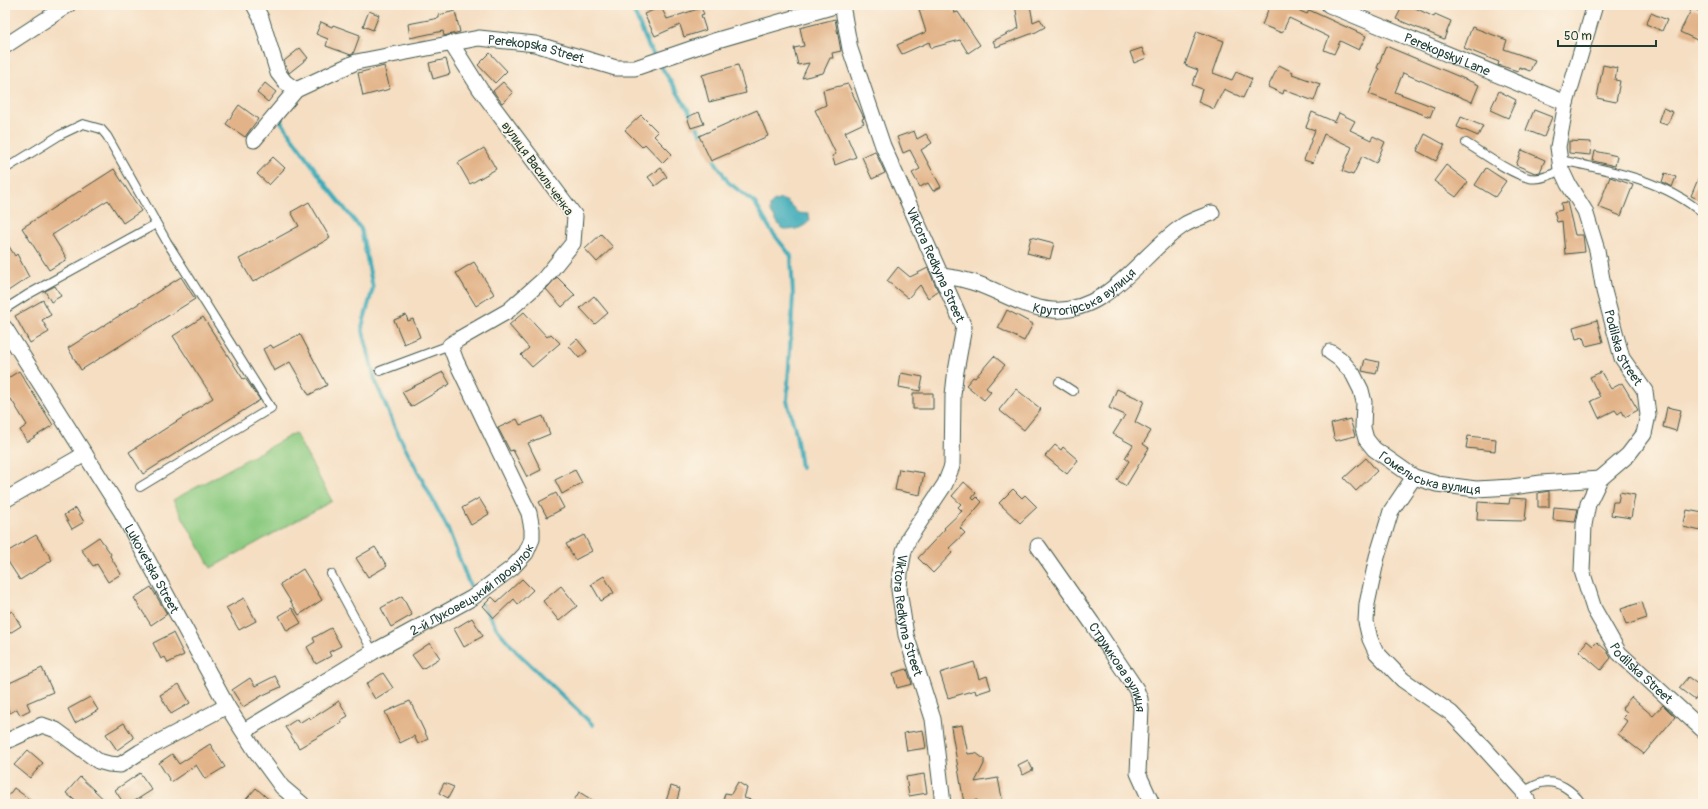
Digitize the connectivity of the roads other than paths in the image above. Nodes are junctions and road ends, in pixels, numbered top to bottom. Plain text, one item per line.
1 (68, 5) edge
2 (254, 5) edge
3 (838, 5) edge
4 (842, 5) edge
5 (1329, 5) edge
6 (1595, 5) edge
7 (452, 43) junction
8 (5, 46) edge
9 (296, 90) junction
10 (1566, 104) junction
11 (254, 140) dead end
12 (1466, 143) dead end
13 (1561, 165) junction
14 (5, 169) edge
15 (1212, 213) dead end
16 (1703, 214) edge
17 (156, 224) junction
18 (942, 276) junction
19 (5, 309) edge
20 (5, 328) edge
21 (450, 345) junction
22 (1330, 352) dead end
23 (380, 371) dead end
24 (1059, 382) dead end
25 (1073, 391) dead end
26 (85, 454) junction
27 (1414, 477) junction
28 (1600, 480) junction
29 (140, 487) dead end
30 (5, 500) edge
31 (1038, 546) dead end
32 (331, 574) dead end
33 (373, 652) junction
34 (227, 706) junction
35 (1703, 730) edge
36 (244, 731) junction
37 (5, 742) edge
38 (1526, 798) edge
39 (302, 804) edge
40 (943, 804) edge
41 (1152, 804) edge
42 (1582, 804) edge

1 - 8 street
2 - 9 street
3 - 7 street, Perekopska Street
4 - 18 street, Viktora Redkyna Street
5 - 10 street, Perekopskyi Lane
6 - 10 street, Podilska Street
7 - 9 street, Perekopska Street
7 - 21 street, вулиця Васильченка
9 - 11 street, Perekopska Street
10 - 13 street, Podilska Street
12 - 13 lane
13 - 16 lane
13 - 28 street, Podilska Street
14 - 17 lane
15 - 18 street, Крутогірська вулиця
17 - 19 lane
17 - 29 lane
18 - 40 street, Viktora Redkyna Street
20 - 26 street, Lukovetska Street
21 - 23 lane
21 - 33 street, 2-й Луковецький провулок
22 - 27 street, Гомельська вулиця
24 - 25 lane
26 - 30 street
26 - 34 street, Lukovetska Street
27 - 28 street, Гомельська вулиця
27 - 38 street
28 - 35 street, Podilska Street
31 - 41 street, Струмкова вулиця
32 - 33 lane
33 - 36 street, 2-й Луковецький провулок
34 - 36 street, Lukovetska Street
34 - 37 street
36 - 39 street, Lukovetska Street
38 - 42 lane

